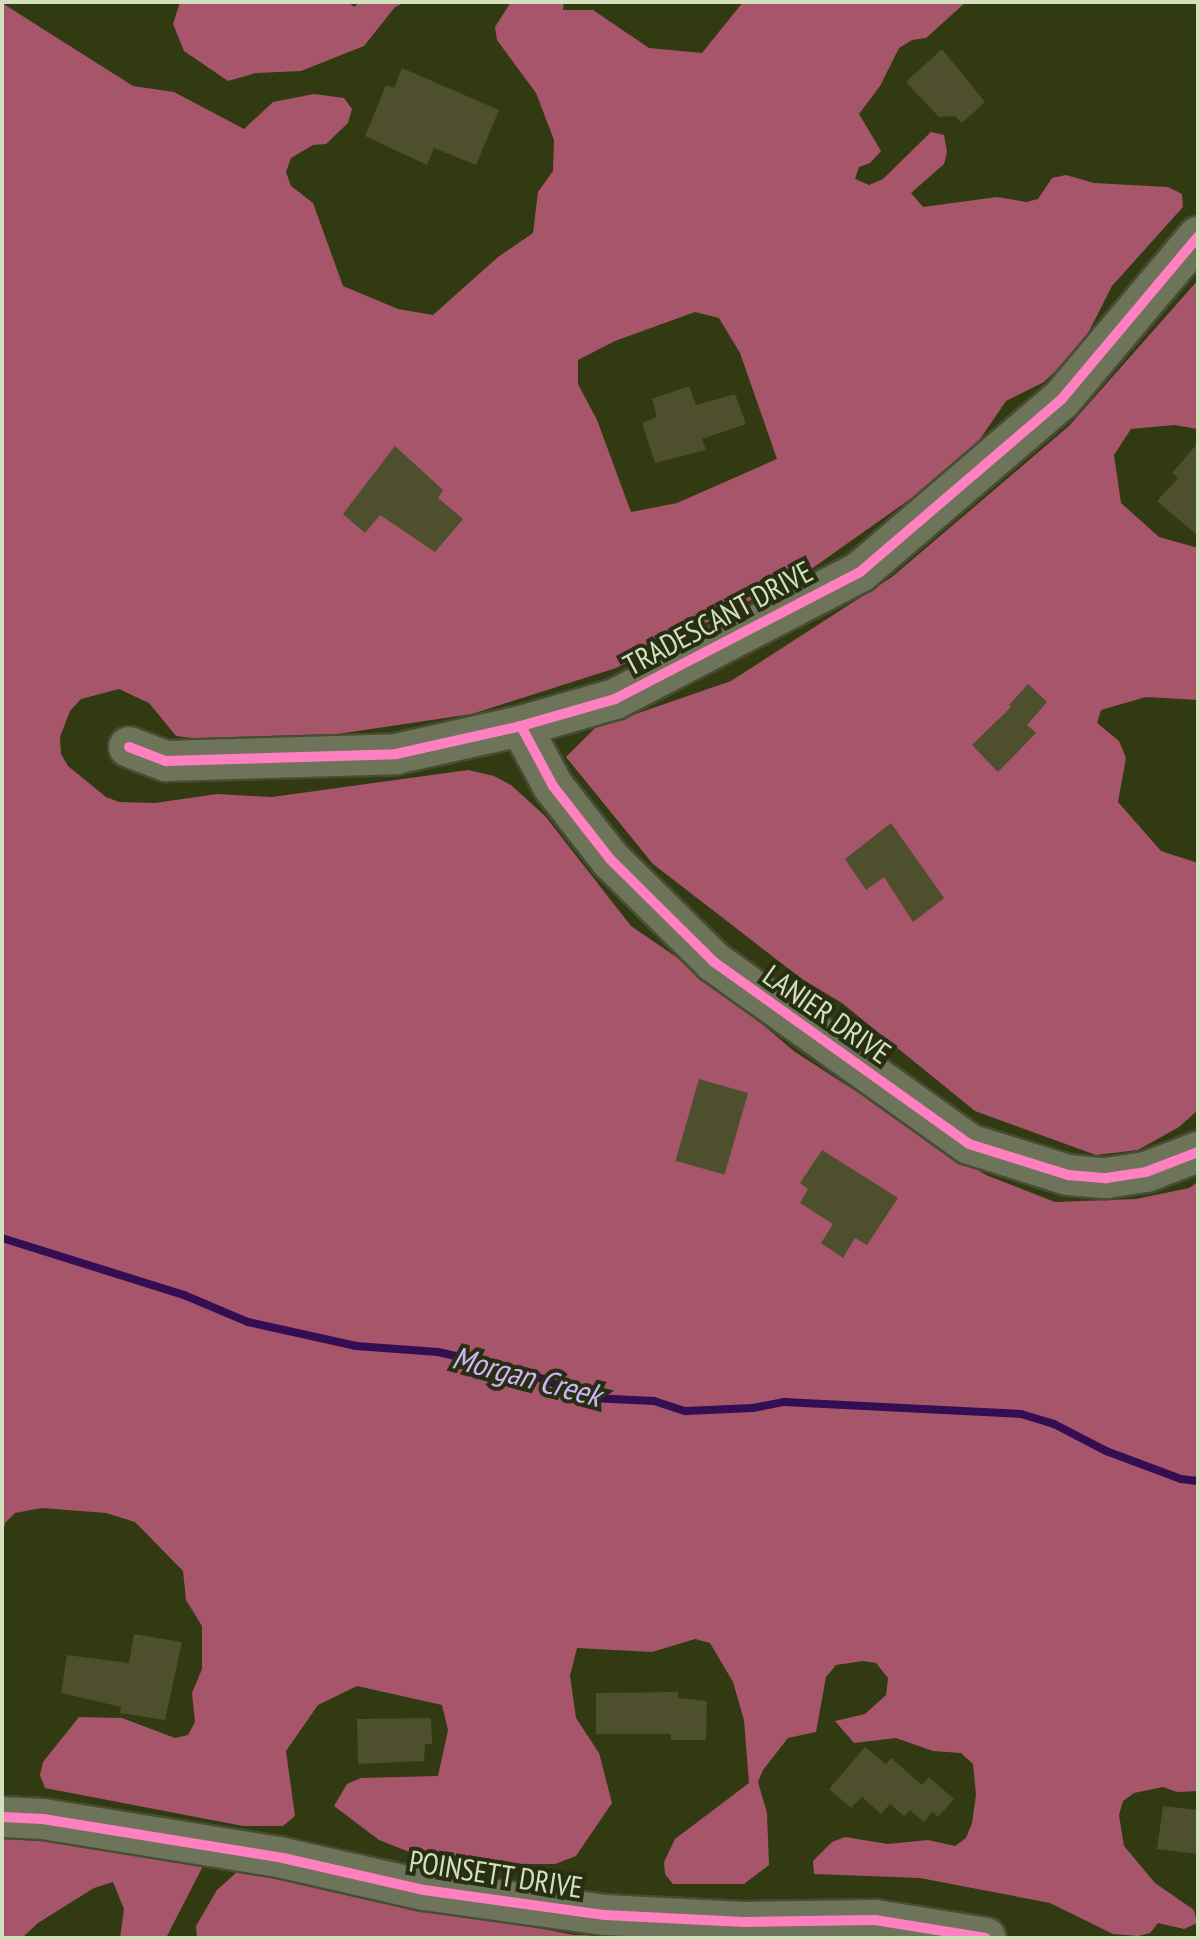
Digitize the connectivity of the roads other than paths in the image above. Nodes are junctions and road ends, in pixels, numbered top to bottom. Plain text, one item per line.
1 (1198, 237) edge
2 (521, 726) junction
3 (129, 747) dead end
4 (1198, 1152) edge
5 (2, 1817) edge
6 (986, 1938) edge

1 - 2 street, TRADESCANT DRIVE
2 - 3 street, TRADESCANT DRIVE
2 - 4 street, LANIER DRIVE
5 - 6 street, POINSETT DRIVE

